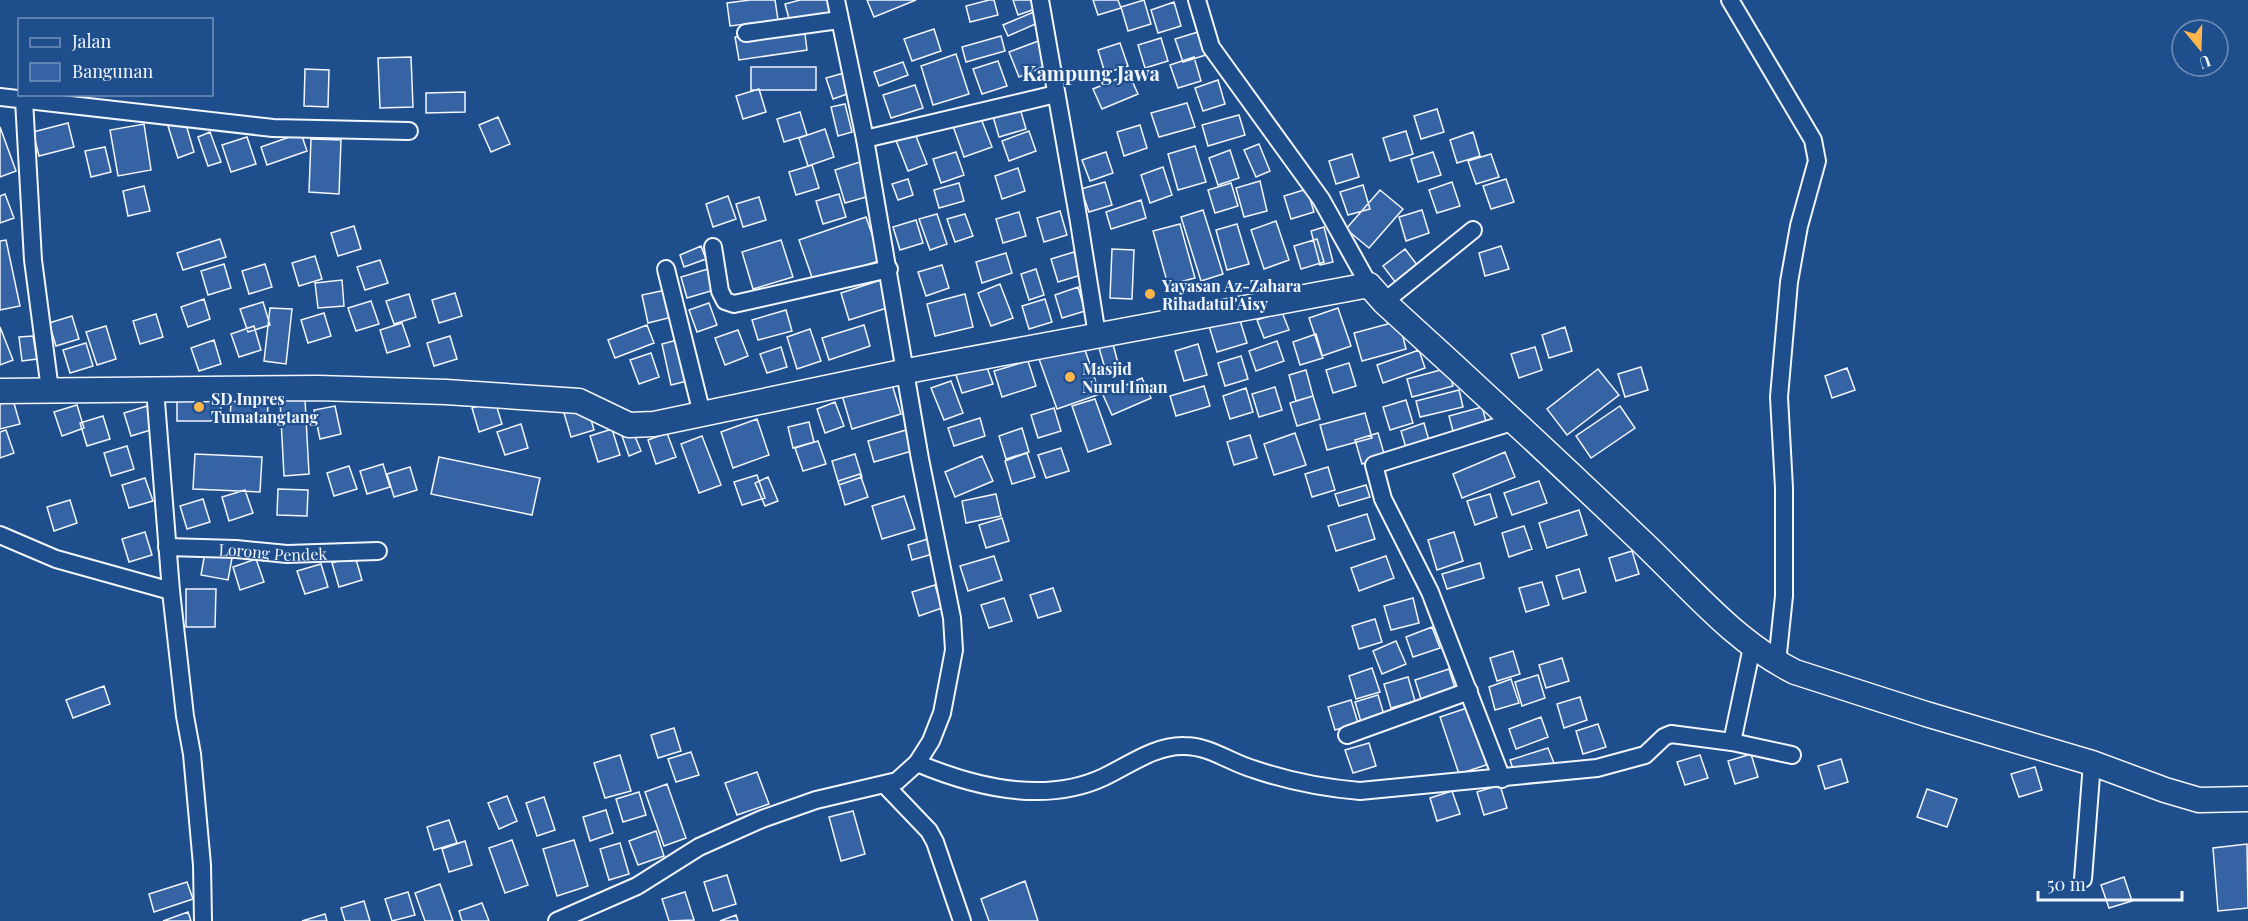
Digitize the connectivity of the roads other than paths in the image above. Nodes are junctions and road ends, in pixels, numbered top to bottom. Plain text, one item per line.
1 (836, 0) edge
2 (1040, 0) edge
3 (1197, 0) edge
4 (1730, 0) edge
5 (839, 20) junction
6 (746, 33) dead end
7 (1056, 94) junction
8 (0, 97) edge
9 (24, 100) junction
10 (409, 131) dead end
11 (865, 140) junction
12 (1473, 230) dead end
13 (713, 247) dead end
14 (666, 268) dead end
15 (889, 269) junction
16 (1377, 293) junction
17 (1097, 335) junction
18 (907, 371) junction
19 (154, 389) junction
20 (50, 390) junction
21 (0, 391) edge
22 (702, 414) junction
23 (1515, 421) junction
24 (0, 535) edge
25 (167, 547) junction
26 (378, 551) dead end
27 (171, 591) junction
28 (1752, 647) junction
29 (1777, 663) junction
30 (1469, 691) junction
31 (1347, 735) dead end
32 (1732, 742) junction
33 (1792, 755) dead end
34 (2092, 763) junction
35 (902, 775) junction
36 (1502, 779) junction
37 (2248, 799) edge
38 (2083, 879) dead end
39 (203, 921) edge
40 (557, 921) edge
41 (962, 921) edge

1 - 5 street
2 - 7 street
3 - 16 street
4 - 29 street
5 - 6 street
5 - 11 street
7 - 11 street
7 - 17 street
8 - 9 street
9 - 10 street
9 - 20 street
11 - 15 street
12 - 16 street
13 - 15 street
14 - 22 street
15 - 18 street
16 - 17 street
16 - 23 street
17 - 18 street
18 - 22 street
18 - 35 street
19 - 20 street
19 - 22 street
19 - 25 street
20 - 21 street
23 - 28 street
23 - 30 street
24 - 27 street
25 - 26 street, Lorong Pendek
25 - 27 street
27 - 39 street
28 - 29 street
28 - 32 street
29 - 34 street
30 - 31 street
30 - 36 street
32 - 33 street
32 - 36 street
34 - 37 street
34 - 38 street
35 - 36 street
35 - 40 street
35 - 41 street

